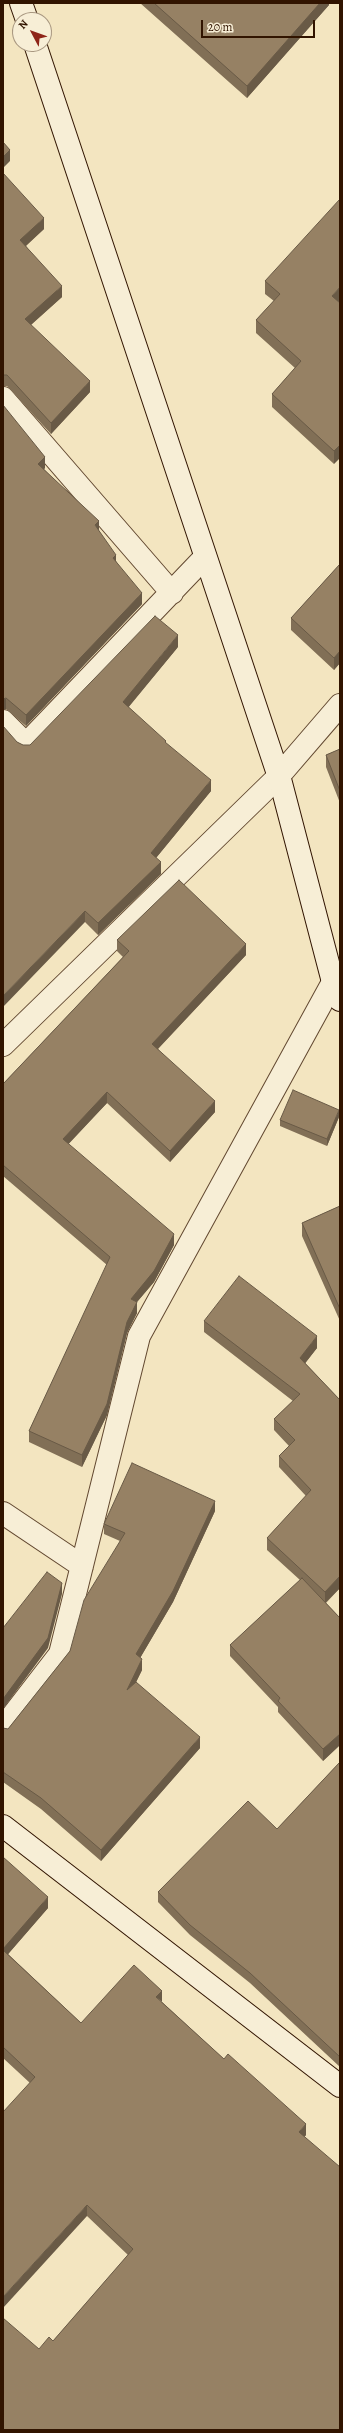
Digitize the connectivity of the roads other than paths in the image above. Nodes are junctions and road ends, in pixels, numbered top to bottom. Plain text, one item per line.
1 (38, 52) edge
2 (3, 398) edge
3 (205, 557) junction
4 (172, 593) junction
5 (340, 706) edge
6 (3, 721) edge
7 (278, 777) junction
8 (337, 991) edge
9 (3, 1045) edge
10 (3, 1513) edge
11 (82, 1566) junction
12 (3, 1728) edge
13 (3, 1826) edge
14 (340, 2086) edge

1 - 3 street
2 - 4 street
3 - 4 street
3 - 7 street
4 - 6 street
5 - 7 street
7 - 8 street
7 - 9 street
8 - 11 street
10 - 11 street
11 - 12 street
13 - 14 street

